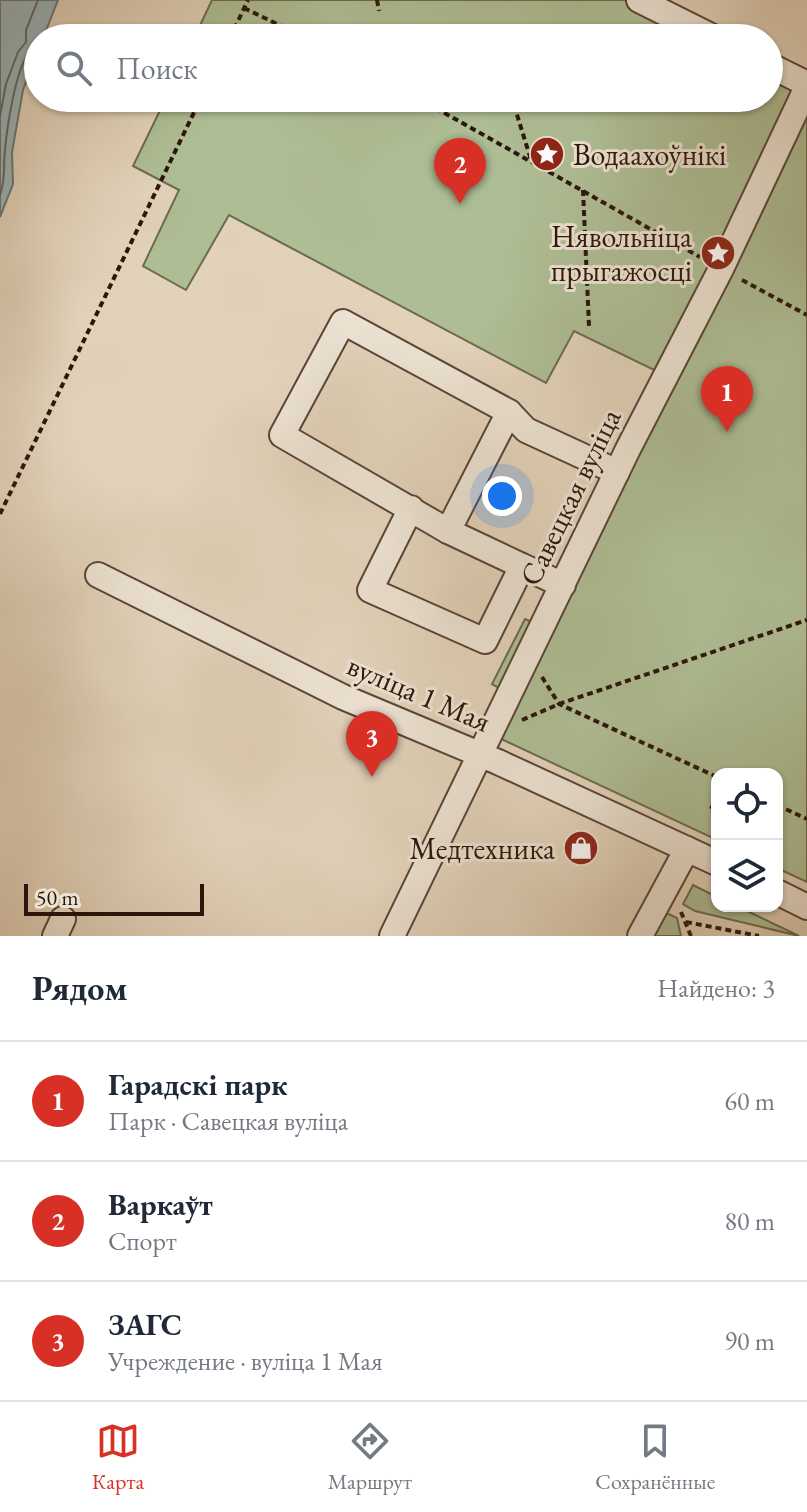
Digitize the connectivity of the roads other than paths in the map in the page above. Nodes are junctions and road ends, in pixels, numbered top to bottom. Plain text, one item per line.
1 (639, 0) edge
2 (687, 24) edge
3 (783, 72) edge
4 (807, 85) edge
5 (509, 412) junction
6 (617, 472) junction
7 (411, 508) junction
8 (448, 531) junction
9 (522, 566) junction
10 (98, 575) dead end
11 (563, 585) junction
12 (479, 755) junction
13 (687, 849) junction
14 (711, 860) edge
15 (783, 895) edge
16 (807, 907) edge
17 (392, 936) edge
18 (640, 936) edge

1 - 2 street
3 - 4 street
4 - 6 street, Савецкая вуліца
5 - 6 street
5 - 7 street
5 - 8 street
6 - 11 street, Савецкая вуліца
7 - 8 street
7 - 9 street
8 - 9 street
9 - 11 street
10 - 12 street, вуліца 1 Мая
11 - 12 street, Савецкая вуліца
12 - 13 street, вуліца 1 Мая
12 - 17 street, Савецкая вуліца
13 - 14 street, вуліца 1 Мая
13 - 18 street
15 - 16 street

